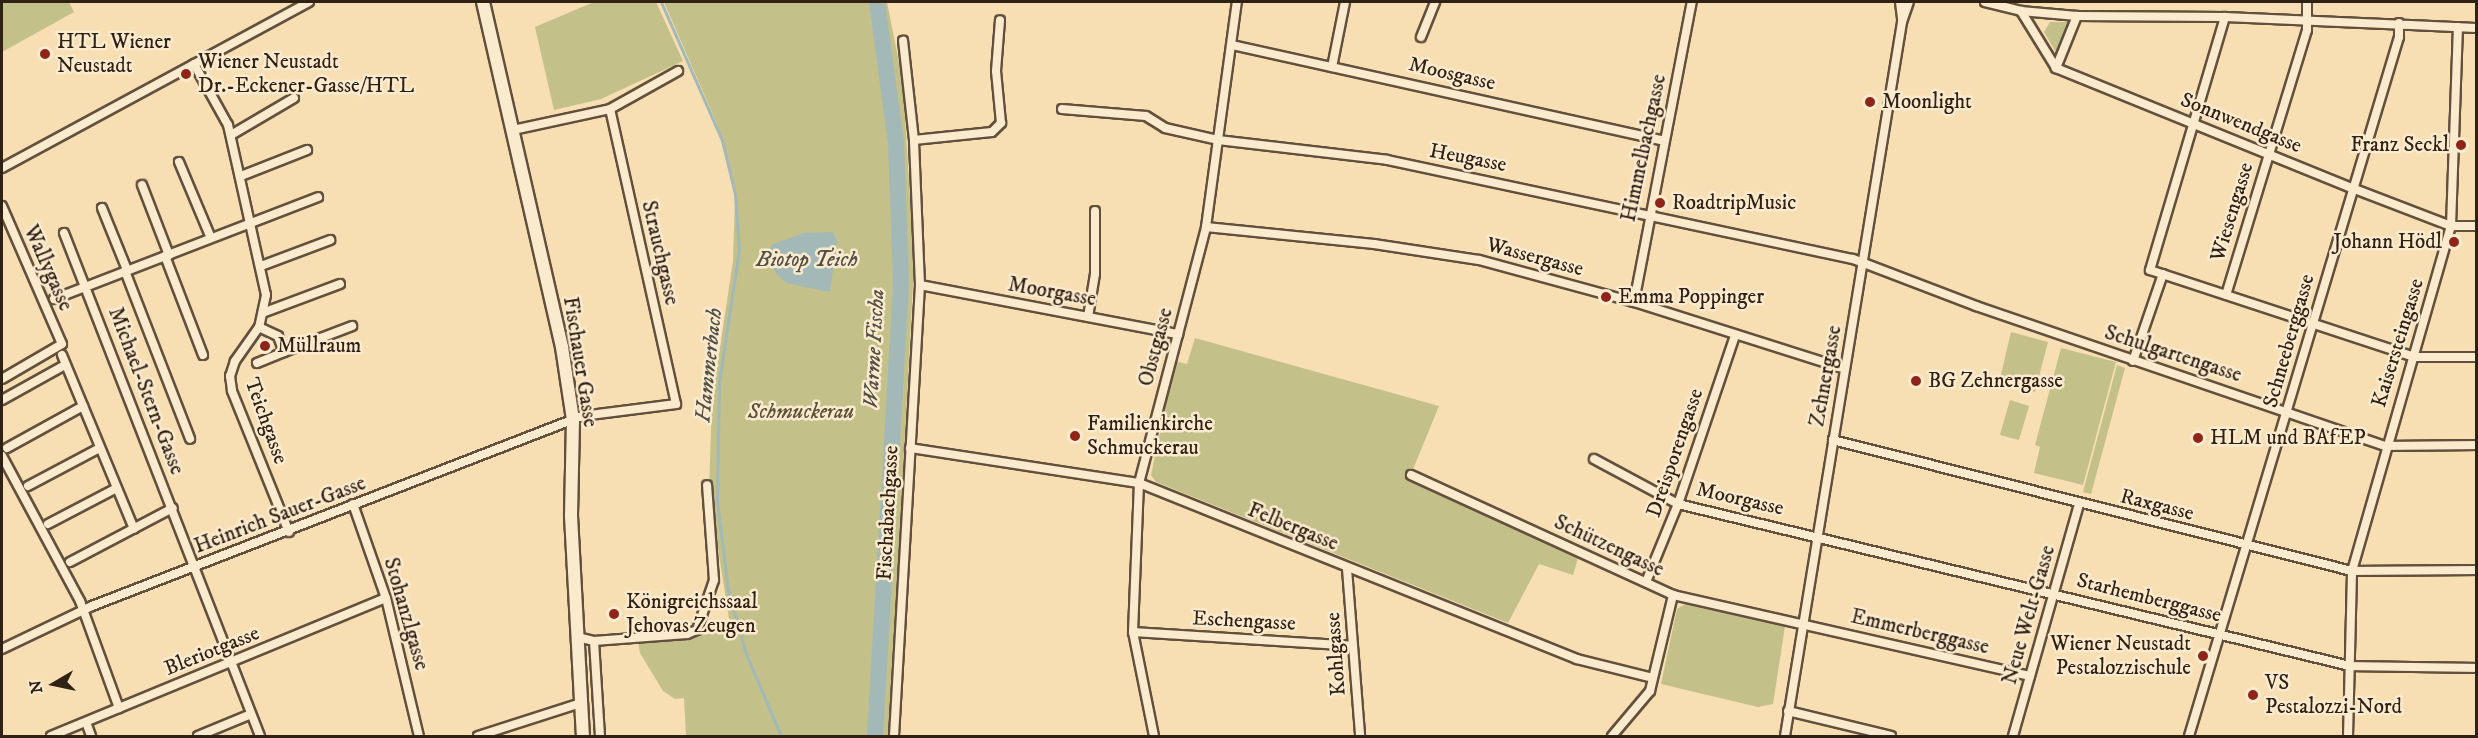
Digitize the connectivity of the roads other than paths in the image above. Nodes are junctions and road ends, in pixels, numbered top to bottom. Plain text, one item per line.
1 (309, 2) edge
2 (483, 2) edge
3 (1237, 2) edge
4 (1345, 2) edge
5 (1435, 2) edge
6 (1692, 2) edge
7 (1900, 2) edge
8 (1909, 2) edge
9 (1985, 2) edge
10 (2307, 2) edge
11 (2021, 11) junction
12 (2077, 16) junction
13 (2225, 17) junction
14 (2308, 19) junction
15 (1000, 20) dead end
16 (1902, 22) junction
17 (2399, 23) junction
18 (2458, 27) junction
19 (2476, 28) edge
20 (1421, 37) dead end
21 (903, 40) dead end
22 (1232, 45) junction
23 (194, 64) junction
24 (1332, 67) junction
25 (2056, 68) junction
26 (678, 71) dead end
27 (294, 98) dead end
28 (610, 109) junction
29 (1062, 109) dead end
30 (2194, 123) junction
31 (513, 130) junction
32 (231, 135) junction
33 (914, 140) junction
34 (1218, 140) junction
35 (1664, 141) junction
36 (307, 150) dead end
37 (2268, 154) junction
38 (179, 162) dead end
39 (2, 168) edge
40 (241, 176) junction
41 (142, 185) dead end
42 (2352, 188) junction
43 (318, 197) dead end
44 (2, 206) edge
45 (102, 208) dead end
46 (1095, 211) dead end
47 (1649, 213) junction
48 (252, 223) junction
49 (2451, 225) junction
50 (2476, 226) edge
51 (1206, 227) junction
52 (64, 233) dead end
53 (211, 238) junction
54 (330, 240) dead end
55 (167, 255) junction
56 (1864, 265) junction
57 (261, 266) junction
58 (126, 271) junction
59 (2163, 274) junction
60 (340, 284) dead end
61 (920, 285) junction
62 (86, 287) junction
63 (2226, 295) junction
64 (54, 299) dead end
65 (1634, 302) junction
66 (265, 312) junction
67 (1088, 317) junction
68 (2313, 322) junction
69 (352, 326) dead end
70 (259, 327) junction
71 (1178, 334) junction
72 (1735, 336) junction
73 (284, 352) junction
74 (62, 355) dead end
75 (203, 355) dead end
76 (2414, 357) junction
77 (2476, 357) edge
78 (2133, 361) junction
79 (257, 363) dead end
80 (65, 365) junction
81 (1845, 369) junction
82 (2, 379) edge
83 (2, 400) edge
84 (676, 404) joint
85 (83, 406) junction
86 (2287, 411) junction
87 (573, 420) junction
88 (190, 439) dead end
89 (1833, 440) junction
90 (2476, 445) edge
91 (2386, 446) junction
92 (7, 448) dead end
93 (910, 448) junction
94 (98, 449) junction
95 (2, 456) edge
96 (1594, 459) dead end
97 (1411, 475) dead end
98 (1139, 483) junction
99 (707, 485) dead end
100 (28, 486) dead end
101 (115, 489) junction
102 (353, 504) junction
103 (1678, 504) junction
104 (2079, 504) junction
105 (173, 508) junction
106 (48, 524) dead end
107 (134, 529) junction
108 (289, 532) junction
109 (1816, 534) junction
110 (2245, 546) junction
111 (70, 562) dead end
112 (195, 566) junction
113 (1347, 569) junction
114 (2476, 570) edge
115 (2352, 571) junction
116 (1646, 582) junction
117 (2054, 593) junction
118 (1673, 595) junction
119 (386, 598) junction
120 (84, 610) junction
121 (1801, 623) junction
122 (1133, 632) junction
123 (2220, 634) junction
124 (577, 637) junction
125 (594, 641) junction
126 (1353, 646) junction
127 (2, 648) edge
128 (232, 663) junction
129 (2350, 666) junction
130 (2476, 668) edge
131 (2030, 676) junction
132 (1653, 678) junction
133 (580, 703) junction
134 (119, 708) junction
135 (1788, 711) junction
136 (251, 714) junction
137 (86, 722) junction
138 (51, 736) edge
139 (91, 736) edge
140 (198, 736) edge
141 (260, 736) edge
142 (419, 736) edge
143 (478, 736) edge
144 (583, 736) edge
145 (600, 736) edge
146 (894, 736) edge
147 (1154, 736) edge
148 (1360, 736) edge
149 (1612, 736) edge
150 (1785, 736) edge
151 (1891, 736) edge
152 (2013, 736) edge
153 (2189, 736) edge
154 (2348, 736) edge

1 - 23 street
2 - 31 main road, Fischauer Gasse
3 - 22 street, Obstgasse
4 - 24 street
5 - 20 street
6 - 35 street, Himmelbachgasse
7 - 16 street, Zehnergasse
8 - 16 street, Zehnergasse
9 - 11 street
10 - 14 street, Wiesengasse
11 - 12 street
11 - 25 street
12 - 13 street
12 - 25 street
13 - 14 street
13 - 30 street
14 - 17 street
14 - 37 street, Wiesengasse
15 - 33 street
16 - 56 street, Zehnergasse
17 - 18 street
17 - 42 street, Schneeberggasse
18 - 19 street
18 - 49 street, Kaisersteingasse
21 - 33 street, Fischabachgasse
22 - 24 street, Moosgasse
22 - 34 street, Obstgasse
23 - 32 street, Teichgasse
23 - 39 street
24 - 35 street, Moosgasse
25 - 30 street, Sonnwendgasse
26 - 28 street
27 - 32 street
28 - 31 street
28 - 84 street, Strauchgasse
29 - 34 street, Heugasse
30 - 37 street, Sonnwendgasse
30 - 59 street
31 - 87 main road, Fischauer Gasse
32 - 40 street, Teichgasse
33 - 61 street, Fischabachgasse
34 - 47 street, Heugasse
34 - 51 street, Obstgasse
35 - 47 street, Himmelbachgasse
36 - 40 street
37 - 42 street, Sonnwendgasse
37 - 63 street, Wiesengasse
38 - 53 street
40 - 48 street, Teichgasse
41 - 55 street
42 - 49 street, Sonnwendgasse
42 - 68 street, Schneeberggasse
43 - 48 street
44 - 82 street, Wallygasse
45 - 58 street
46 - 67 street
47 - 56 street, Heugasse
47 - 65 street, Himmelbachgasse
48 - 53 street
48 - 57 street, Teichgasse
49 - 50 street, Sonnwendgasse
49 - 76 street, Kaisersteingasse
51 - 65 street, Wassergasse
51 - 71 street, Obstgasse
52 - 62 street, Michael-Stern-Gasse
53 - 55 street
54 - 57 street
55 - 58 street
55 - 75 street
56 - 78 street, Schulgartengasse
56 - 81 street, Zehnergasse
57 - 66 street, Teichgasse
58 - 62 street
58 - 88 street
59 - 63 street
59 - 78 street
60 - 66 street
61 - 67 street, Moorgasse
61 - 93 street, Fischabachgasse
62 - 64 street
62 - 105 street, Michael-Stern-Gasse
63 - 68 street
65 - 72 street, Wassergasse
66 - 70 street, Teichgasse
67 - 71 street, Moorgasse
68 - 76 street
68 - 86 street, Schneeberggasse
69 - 73 street, Teichgasse
70 - 73 street, Teichgasse
70 - 108 street, Teichgasse
71 - 98 street, Obstgasse
72 - 81 street, Wassergasse
72 - 103 street, Dreisporengasse
73 - 79 street, Teichgasse
74 - 80 street
76 - 77 street
76 - 91 street, Kaisersteingasse
78 - 86 street, Schulgartengasse
80 - 83 street
80 - 85 street
81 - 89 street, Zehnergasse
84 - 87 street, Heinrich Sauer-Gasse
85 - 92 street
85 - 94 street
86 - 91 street, Schulgartengasse
86 - 110 street, Schneeberggasse
87 - 102 street, Heinrich Sauer-Gasse
87 - 124 main road, Fischauer Gasse
89 - 104 street, Raxgasse
89 - 109 street, Zehnergasse
90 - 91 street, Schulgartengasse
91 - 115 street, Kaisersteingasse
93 - 98 street, Felbergasse
93 - 146 street, Fischabachgasse
94 - 100 street
94 - 101 street
95 - 120 street
96 - 103 street, Moorgasse
97 - 116 street, Schützengasse
98 - 113 street, Felbergasse
98 - 122 street, Obstgasse
99 - 125 street
101 - 106 street
101 - 107 street
102 - 108 street, Heinrich Sauer-Gasse
102 - 119 street, Stohanzlgasse
103 - 109 street, Moorgasse
103 - 116 street, Dreisporengasse
104 - 110 street, Raxgasse
104 - 117 street, Neue Welt-Gasse
105 - 107 street, Michael-Stern-Gasse
105 - 112 street, Michael-Stern-Gasse
107 - 111 street, Michael-Stern-Gasse
108 - 112 street, Heinrich Sauer-Gasse
109 - 117 street, Starhemberggasse
109 - 121 street, Zehnergasse
110 - 115 street, Raxgasse
110 - 123 street, Schneeberggasse
112 - 120 street, Heinrich Sauer-Gasse
112 - 128 street, Michael-Stern-Gasse
113 - 126 street, Kohlgasse
113 - 132 street, Felbergasse
114 - 115 street, Raxgasse
115 - 129 street, Kaisersteingasse
116 - 118 street, Schützengasse
117 - 123 street, Starhemberggasse
117 - 131 street, Neue Welt-Gasse
118 - 121 street, Schützengasse
118 - 132 street
119 - 128 street, Bleriotgasse
119 - 142 street, Stohanzlgasse
120 - 127 street, Heinrich Sauer-Gasse
120 - 134 street
121 - 131 street, Emmerberggasse
121 - 135 street, Zehnergasse
122 - 126 street, Eschengasse
122 - 147 street, Obstgasse
123 - 129 street, Starhemberggasse
123 - 153 street, Schneeberggasse
124 - 125 street
124 - 133 main road, Fischauer Gasse
125 - 145 street
126 - 148 street, Kohlgasse
128 - 134 street, Bleriotgasse
128 - 136 street, Michael-Stern-Gasse
129 - 130 street, Starhemberggasse
129 - 154 street, Kaisersteingasse
131 - 152 street, Neue Welt-Gasse
132 - 149 street
133 - 143 street
133 - 144 main road, Fischauer Gasse
134 - 137 street, Bleriotgasse
135 - 150 street, Zehnergasse
135 - 151 street
136 - 140 street
136 - 141 street, Michael-Stern-Gasse
137 - 138 street, Bleriotgasse
137 - 139 street

